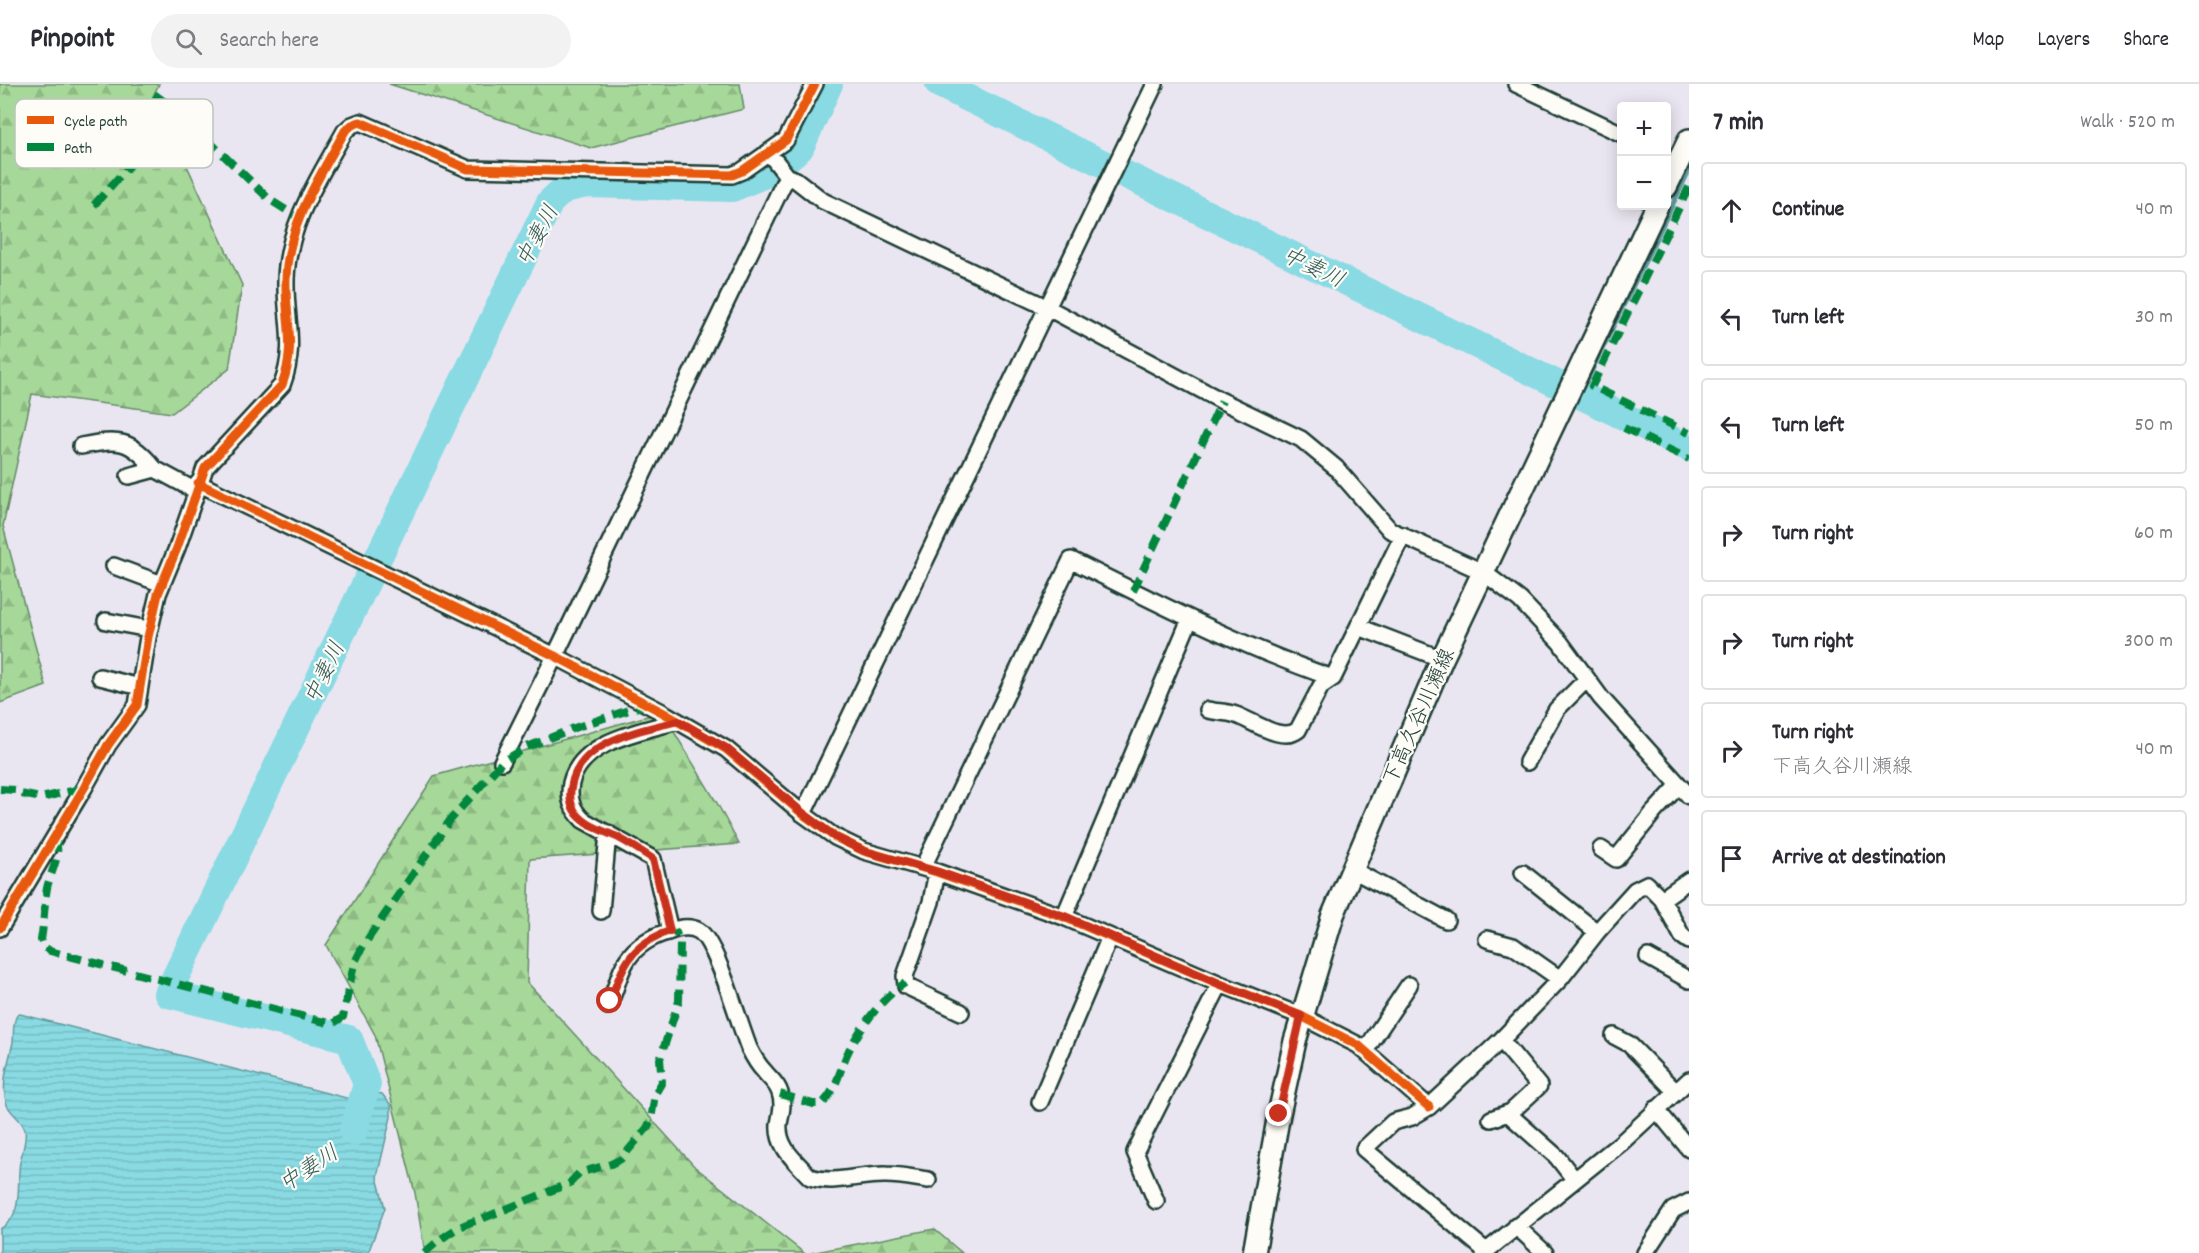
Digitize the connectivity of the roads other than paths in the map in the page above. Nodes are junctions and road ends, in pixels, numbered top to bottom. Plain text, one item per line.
1 (814, 84) edge
2 (1155, 84) edge
3 (1516, 84) edge
4 (1617, 132) edge
5 (1682, 151) edge
6 (777, 164) junction
7 (1671, 176) edge
8 (1656, 210) edge
9 (1048, 308) junction
10 (81, 446) dead end
11 (155, 469) junction
12 (129, 476) dead end
13 (197, 487) junction
14 (1403, 535) junction
15 (114, 566) dead end
16 (1483, 572) junction
17 (162, 584) junction
18 (1190, 619) junction
19 (106, 621) dead end
20 (1359, 627) junction
21 (150, 629) junction
22 (555, 657) junction
23 (1442, 659) junction
24 (100, 677) dead end
25 (1333, 678) junction
26 (1587, 679) junction
27 (140, 687) junction
28 (1208, 710) dead end
29 (678, 721) junction
30 (502, 762) dead end
31 (1527, 762) dead end
32 (1684, 790) edge
33 (804, 814) junction
34 (608, 833) junction
35 (1601, 849) dead end
36 (1352, 869) junction
37 (930, 870) junction
38 (1523, 873) dead end
39 (1689, 880) edge
40 (1662, 899) junction
41 (601, 911) dead end
42 (1064, 916) junction
43 (1446, 920) dead end
44 (0, 928) edge
45 (670, 931) junction
46 (1597, 932) junction
47 (1110, 937) junction
48 (1487, 939) dead end
49 (1689, 941) edge
50 (1648, 957) dead end
51 (1560, 979) junction
52 (1689, 980) edge
53 (1220, 984) junction
54 (1409, 985) dead end
55 (608, 1006) dead end
56 (961, 1012) dead end
57 (1301, 1016) junction
58 (1614, 1036) dead end
59 (1501, 1040) junction
60 (1365, 1051) junction
61 (1689, 1080) edge
62 (1676, 1091) junction
63 (1040, 1102) dead end
64 (1429, 1107) junction
65 (1656, 1109) junction
66 (1511, 1112) junction
67 (1491, 1119) dead end
68 (1689, 1149) edge
69 (1574, 1179) junction
70 (928, 1180) dead end
71 (1156, 1201) dead end
72 (1689, 1202) edge
73 (1516, 1226) junction
74 (1485, 1252) edge
75 (1254, 1253) edge
76 (1545, 1253) edge
77 (1645, 1253) edge

1 - 6 street
2 - 9 street
3 - 4 street
5 - 7 main road
6 - 9 street
6 - 13 street
6 - 22 street
8 - 16 main road, 下高久谷川瀬線
9 - 14 street
9 - 33 street
10 - 11 street
11 - 12 street
11 - 13 street
13 - 17 street
13 - 22 street
14 - 16 street
14 - 20 street
15 - 17 street
16 - 23 main road, 下高久谷川瀬線
16 - 26 street
17 - 21 street
18 - 25 street
18 - 37 street
18 - 42 street
19 - 21 street
20 - 23 street
20 - 25 street
21 - 27 street
22 - 29 street
22 - 30 street
23 - 36 main road, 下高久谷川瀬線
24 - 27 street
25 - 28 street
26 - 31 street
26 - 32 street
27 - 44 street
29 - 33 street
29 - 34 street
32 - 35 street
33 - 37 street
34 - 41 street
34 - 45 street
36 - 43 street
36 - 57 main road, 下高久谷川瀬線
37 - 42 street
37 - 56 street
38 - 46 street
39 - 40 street
40 - 46 street
40 - 49 street
42 - 47 street
45 - 55 street
45 - 70 street
46 - 51 street
47 - 53 street
47 - 63 street
48 - 51 street
50 - 52 street
51 - 59 street
53 - 57 street
53 - 71 street
54 - 60 street
57 - 60 street
57 - 75 main road, 下高久谷川瀬線
58 - 62 street
59 - 64 street
59 - 66 street
60 - 64 street
61 - 62 street
62 - 65 street
64 - 74 street
65 - 68 street
65 - 69 street
66 - 67 street
66 - 69 street
69 - 73 street
72 - 77 street
73 - 74 street
73 - 76 street

